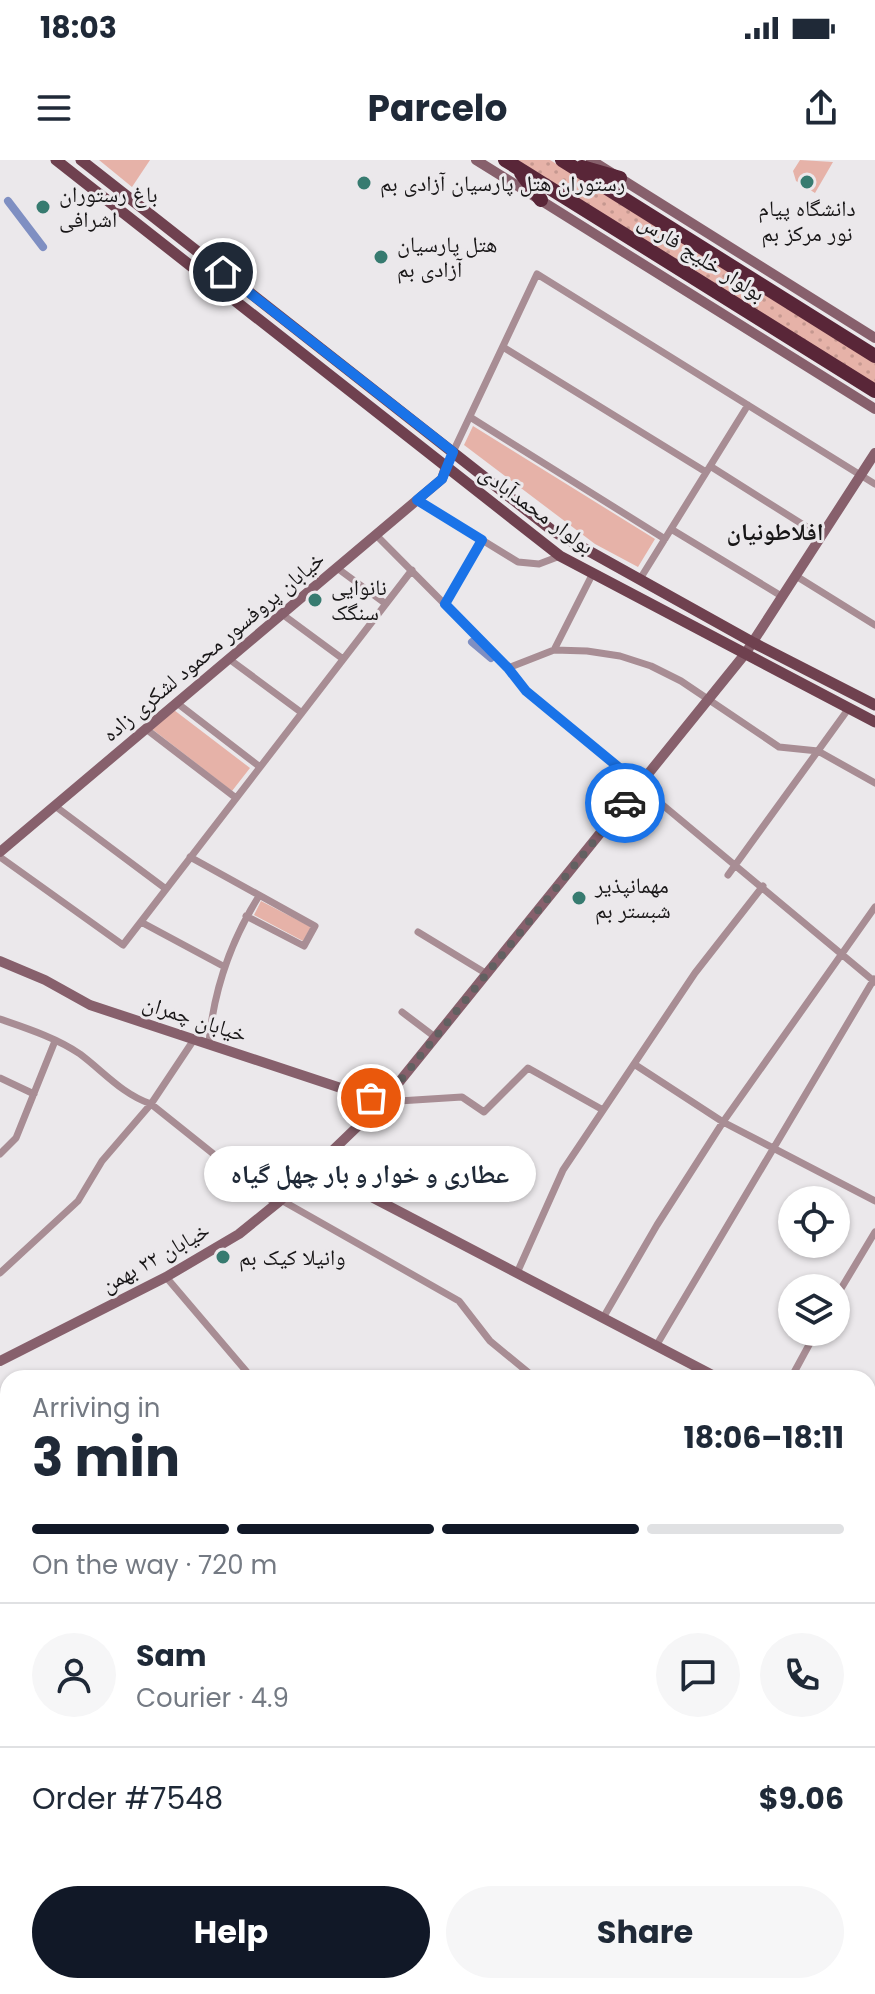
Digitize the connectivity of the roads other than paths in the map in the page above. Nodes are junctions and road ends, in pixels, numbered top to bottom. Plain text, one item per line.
1 (56, 160) edge
2 (81, 160) edge
3 (476, 160) edge
4 (591, 160) edge
5 (563, 161) edge
6 (510, 163) edge
7 (620, 178) junction
8 (543, 202) junction
9 (585, 210) junction
10 (875, 338) edge
11 (503, 347) junction
12 (875, 356) edge
13 (875, 391) edge
14 (748, 405) junction
15 (875, 409) edge
16 (470, 417) junction
17 (453, 452) junction
18 (875, 453) edge
19 (446, 467) junction
20 (708, 469) junction
21 (861, 475) junction
22 (875, 484) edge
23 (417, 500) junction
24 (671, 529) junction
25 (376, 535) junction
26 (821, 536) junction
27 (665, 539) junction
28 (482, 540) junction
29 (560, 556) junction
30 (337, 568) junction
31 (412, 570) junction
32 (593, 573) junction
33 (796, 576) junction
34 (640, 579) junction
35 (783, 597) junction
36 (386, 604) junction
37 (445, 604) junction
38 (282, 614) junction
39 (875, 625) edge
40 (754, 643) junction
41 (554, 650) junction
42 (745, 654) junction
43 (229, 659) junction
44 (343, 659) junction
45 (508, 668) junction
46 (709, 699) junction
47 (177, 703) junction
48 (875, 705) edge
49 (849, 708) junction
50 (302, 713) junction
51 (875, 722) edge
52 (146, 729) junction
53 (818, 751) junction
54 (260, 767) junction
55 (875, 783) edge
56 (640, 785) junction
57 (236, 798) junction
58 (55, 806) junction
59 (0, 854) edge
60 (190, 857) junction
61 (736, 864) junction
62 (728, 875) dead end
63 (763, 886) junction
64 (166, 889) junction
65 (259, 896) junction
66 (875, 907) edge
67 (246, 916) junction
68 (141, 922) junction
69 (418, 932) dead end
70 (844, 955) junction
71 (0, 961) edge
72 (223, 966) junction
73 (487, 974) junction
74 (874, 980) edge
75 (402, 1012) dead end
76 (0, 1019) edge
77 (435, 1037) junction
78 (195, 1038) junction
79 (55, 1041) junction
80 (209, 1042) junction
81 (634, 1064) junction
82 (0, 1078) edge
83 (34, 1094) junction
84 (383, 1102) junction
85 (151, 1104) junction
86 (603, 1110) junction
87 (723, 1122) junction
88 (772, 1149) junction
89 (0, 1154) edge
90 (316, 1168) junction
91 (875, 1201) edge
92 (278, 1202) junction
93 (875, 1232) edge
94 (0, 1273) edge
95 (517, 1273) junction
96 (850, 1274) edge
97 (166, 1277) junction
98 (603, 1318) junction
99 (656, 1346) junction
100 (808, 1346) edge
101 (0, 1361) edge
102 (245, 1370) edge
103 (525, 1370) edge
104 (702, 1370) edge
105 (795, 1370) edge

1 - 19 main road, بولوار محمدآبادی
2 - 17 main road, بولوار محمدآبادی
3 - 8 street
4 - 7 street
5 - 7 highway
5 - 12 highway, بولوار خلیج فارس
6 - 8 highway
6 - 9 highway, بولوار خلیج فارس
7 - 10 street
8 - 9 highway
8 - 15 street
9 - 13 highway, بولوار خلیج فارس
11 - 14 street
11 - 16 street
11 - 20 street
14 - 20 street
14 - 21 street
16 - 17 street
16 - 27 street
17 - 19 main road
17 - 34 main road, بولوار محمدآبادی
18 - 21 street, خیابان ۲۲ بهمن
19 - 23 street, خیابان پروفسور محمود لشکری زاده
19 - 29 main road, بولوار محمدآبادی
20 - 24 street
20 - 26 street
21 - 22 street
21 - 26 street, خیابان ۲۲ بهمن
23 - 25 street, خیابان پروفسور محمود لشکری زاده
23 - 28 street
24 - 27 street
24 - 35 street
25 - 30 street, خیابان پروفسور محمود لشکری زاده
25 - 31 street
26 - 33 street, خیابان ۲۲ بهمن
27 - 34 street
28 - 29 street
28 - 37 street
29 - 32 main road, بولوار محمدآبادی
30 - 36 street
30 - 38 street, خیابان پروفسور محمود لشکری زاده
31 - 36 street
31 - 37 street
32 - 41 street
32 - 42 main road, بولوار محمدآبادی
33 - 35 street, خیابان ۲۲ بهمن
33 - 39 street
34 - 40 main road, بولوار محمدآبادی
35 - 40 street, خیابان ۲۲ بهمن
36 - 44 street
37 - 45 street
38 - 43 street, خیابان پروفسور محمود لشکری زاده
38 - 44 street
40 - 42 street, خیابان ۲۲ بهمن
40 - 48 main road, بولوار محمدآبادی
41 - 45 street
41 - 46 street
42 - 46 street, خیابان ۲۲ بهمن
42 - 49 main road, بولوار محمدآبادی
43 - 47 street, خیابان پروفسور محمود لشکری زاده
43 - 50 street
44 - 50 street
45 - 56 street
46 - 53 street
46 - 56 street, خیابان ۲۲ بهمن
47 - 52 street, خیابان پروفسور محمود لشکری زاده
47 - 54 street
49 - 51 main road, بولوار محمدآبادی
49 - 53 street
50 - 54 street
52 - 57 street
52 - 58 street, خیابان پروفسور محمود لشکری زاده
53 - 55 street
53 - 61 street
54 - 57 street
56 - 61 street
56 - 73 street, خیابان ۲۲ بهمن
57 - 60 street
58 - 59 street, خیابان پروفسور محمود لشکری زاده
58 - 64 street
59 - 68 street
60 - 64 street
60 - 65 street
61 - 62 street
61 - 63 street
63 - 70 street
63 - 81 street
64 - 68 street
65 - 67 street
65 - 67 street
66 - 70 street
67 - 72 street
68 - 72 street
69 - 73 street
70 - 74 street
70 - 87 street
71 - 78 street, خیابان چمران
72 - 80 street
73 - 77 street, خیابان ۲۲ بهمن
74 - 88 street
75 - 77 street
76 - 79 street
77 - 84 street, خیابان ۲۲ بهمن
78 - 80 street, خیابان چمران
78 - 85 street
79 - 83 street
79 - 85 street
80 - 84 street, خیابان چمران
81 - 86 street
81 - 87 street
82 - 83 street
83 - 89 street
84 - 86 street
84 - 90 street, خیابان ۲۲ بهمن
85 - 92 street
85 - 94 street
86 - 95 street
87 - 88 street
87 - 98 street
88 - 91 street
88 - 99 street
90 - 92 street, خیابان ۲۲ بهمن
90 - 95 street
92 - 97 street, خیابان ۲۲ بهمن
92 - 103 street
93 - 96 street
95 - 98 street
97 - 101 street, خیابان ۲۲ بهمن
97 - 102 street
98 - 99 street
99 - 104 street
100 - 105 street

